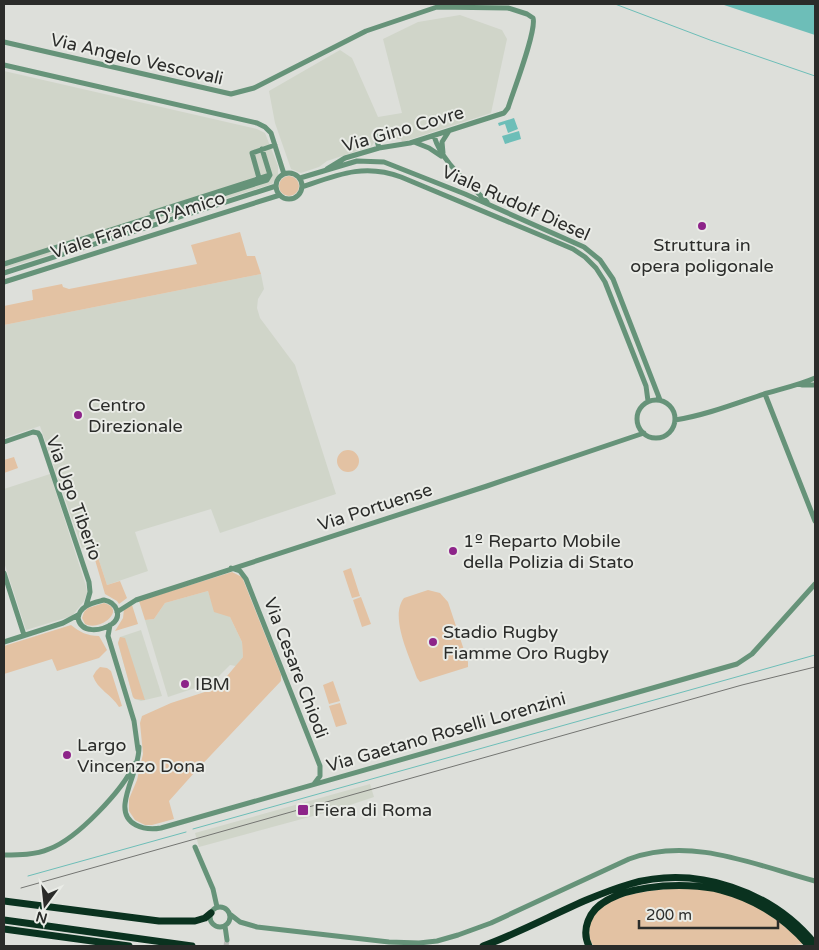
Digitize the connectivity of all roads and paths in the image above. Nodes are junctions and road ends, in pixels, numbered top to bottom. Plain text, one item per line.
1 (516, 11) joint
2 (4, 42) edge
3 (4, 65) edge
4 (449, 131) junction
5 (375, 133) dead end
6 (434, 136) junction
7 (413, 142) junction
8 (275, 145) junction
9 (379, 148) junction
10 (262, 150) junction
11 (445, 160) junction
12 (327, 170) junction
13 (284, 174) junction
14 (270, 175) junction
15 (260, 178) junction
16 (300, 178) junction
17 (276, 186) junction
18 (302, 187) junction
19 (280, 195) junction
20 (489, 205) junction
21 (4, 262) edge
22 (4, 273) edge
23 (4, 282) edge
24 (815, 378) edge
25 (797, 385) junction
26 (815, 385) edge
27 (766, 394) junction
28 (660, 400) junction
29 (648, 401) junction
30 (676, 420) junction
31 (644, 433) junction
32 (4, 442) edge
33 (815, 520) edge
34 (230, 568) junction
35 (4, 573) edge
36 (815, 584) edge
37 (86, 606) junction
38 (117, 612) junction
39 (78, 615) junction
40 (110, 625) junction
41 (24, 635) junction
42 (4, 642) edge
43 (138, 747) junction
44 (313, 784) junction
45 (195, 846) dead end
46 (4, 855) edge
47 (815, 881) edge
48 (678, 882) junction
49 (4, 901) edge
50 (217, 907) junction
51 (211, 913) junction
52 (231, 915) junction
53 (4, 920) edge
54 (225, 926) junction
55 (4, 928) edge
56 (227, 940) tunnel mouth
57 (815, 944) edge
58 (129, 946) edge
59 (192, 946) edge
60 (483, 946) edge
61 (589, 946) edge
62 (809, 946) edge

1 - 2 street, Via Angelo Vescovali
1 - 4 street, Via Gino Covre
3 - 8 street
4 - 6 street, Via Gino Covre
4 - 11 street
5 - 9 street
6 - 7 street, Via Gino Covre
6 - 11 street
7 - 9 street, Via Gino Covre
7 - 11 street
8 - 10 street
8 - 13 street
9 - 12 street, Via Gino Covre
10 - 14 street
10 - 15 street
11 - 20 street
12 - 16 street, Viale Rudolf Diesel
12 - 20 street, Viale Rudolf Diesel
13 - 16 street
13 - 17 street
14 - 15 street
14 - 21 street
15 - 21 street
16 - 18 street
17 - 19 street
17 - 22 street, Viale Franco D'Amico
18 - 19 street
18 - 29 street, Viale Rudolf Diesel
19 - 23 street, Viale Franco D'Amico
20 - 28 street, Viale Rudolf Diesel
24 - 25 street
25 - 26 street
25 - 27 street
27 - 30 street
27 - 33 street
28 - 29 street
28 - 30 street
29 - 31 street
30 - 31 street
31 - 34 street, Via Portuense
32 - 37 street, Via Ugo Tiberio
34 - 38 street, Via Portuense
34 - 44 street, Via Cesare Chiodi
35 - 41 street
36 - 44 street, Via Gaetano Roselli Lorenzini
37 - 38 street
37 - 39 street
38 - 40 street
39 - 40 street
39 - 41 street
40 - 43 street
41 - 42 street
43 - 44 street, Via Gaetano Roselli Lorenzini
43 - 46 street
45 - 50 street
47 - 52 street
48 - 57 highway
48 - 60 highway
48 - 61 highway
48 - 62 highway
49 - 51 highway
50 - 51 street
50 - 52 street
51 - 54 street
52 - 54 street
53 - 59 highway
54 - 56 street
55 - 58 highway

